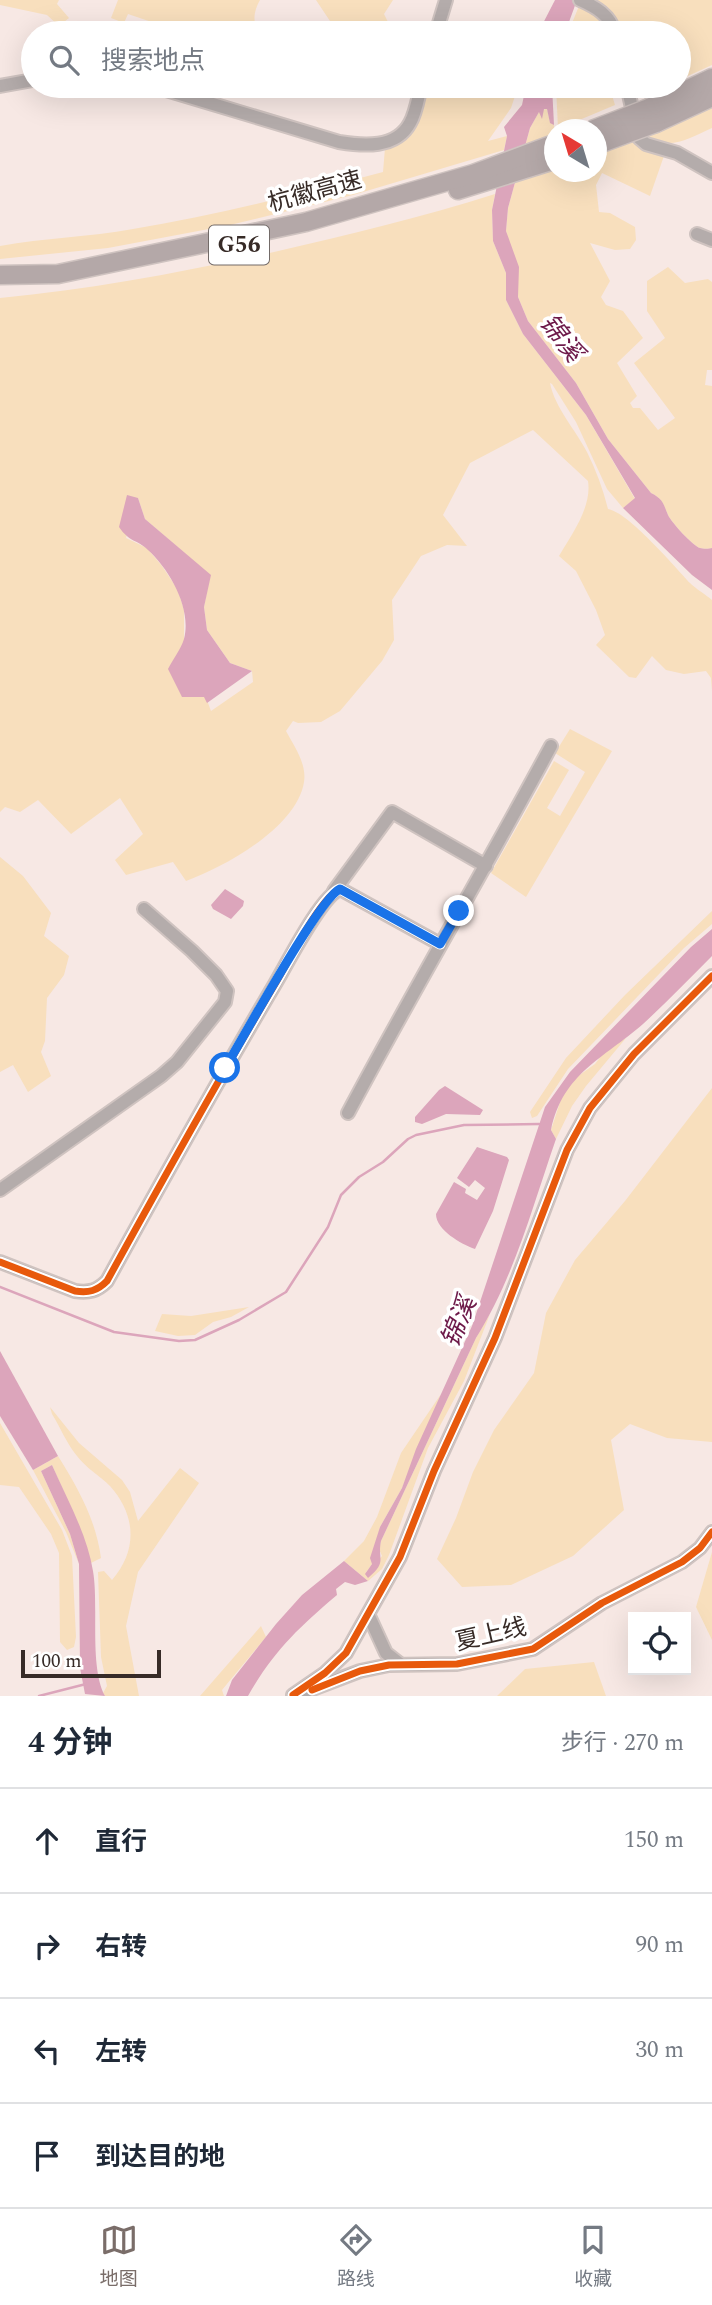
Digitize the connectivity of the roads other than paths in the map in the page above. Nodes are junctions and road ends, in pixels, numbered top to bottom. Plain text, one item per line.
1 (446, 0) edge
2 (581, 0) edge
3 (440, 21) edge
4 (610, 21) edge
5 (712, 78) edge
6 (21, 82) edge
7 (0, 86) edge
8 (691, 92) edge
9 (712, 97) edge
10 (192, 98) edge
11 (418, 98) edge
12 (631, 98) edge
13 (681, 98) edge
14 (653, 116) junction
15 (607, 127) edge
16 (607, 140) edge
17 (544, 149) edge
18 (544, 163) edge
19 (712, 173) edge
20 (474, 180) junction
21 (697, 234) dead end
22 (712, 240) edge
23 (0, 275) edge
24 (0, 285) edge
25 (551, 746) dead end
26 (486, 866) junction
27 (334, 891) junction
28 (144, 909) dead end
29 (440, 944) junction
30 (712, 976) edge
31 (348, 1113) dead end
32 (0, 1189) edge
33 (0, 1262) edge
34 (712, 1532) edge
35 (369, 1616) junction
36 (402, 1665) junction
37 (292, 1696) edge

1 - 3 street
2 - 4 street
5 - 8 highway
6 - 7 street
9 - 14 highway
10 - 11 street
12 - 19 street
13 - 14 highway
14 - 15 highway, bridge
14 - 16 highway, bridge
17 - 20 highway, 杭徽高速 / G56
18 - 20 highway, 杭徽高速 / G56
20 - 23 highway, 杭徽高速 / G56
20 - 24 highway, 杭徽高速 / G56
21 - 22 street
25 - 26 street
26 - 27 street
26 - 29 street
27 - 29 street
27 - 33 street
28 - 32 street
29 - 31 street
30 - 35 street
34 - 36 street, 夏上线
35 - 36 street
35 - 37 street
36 - 37 street, 夏上线

